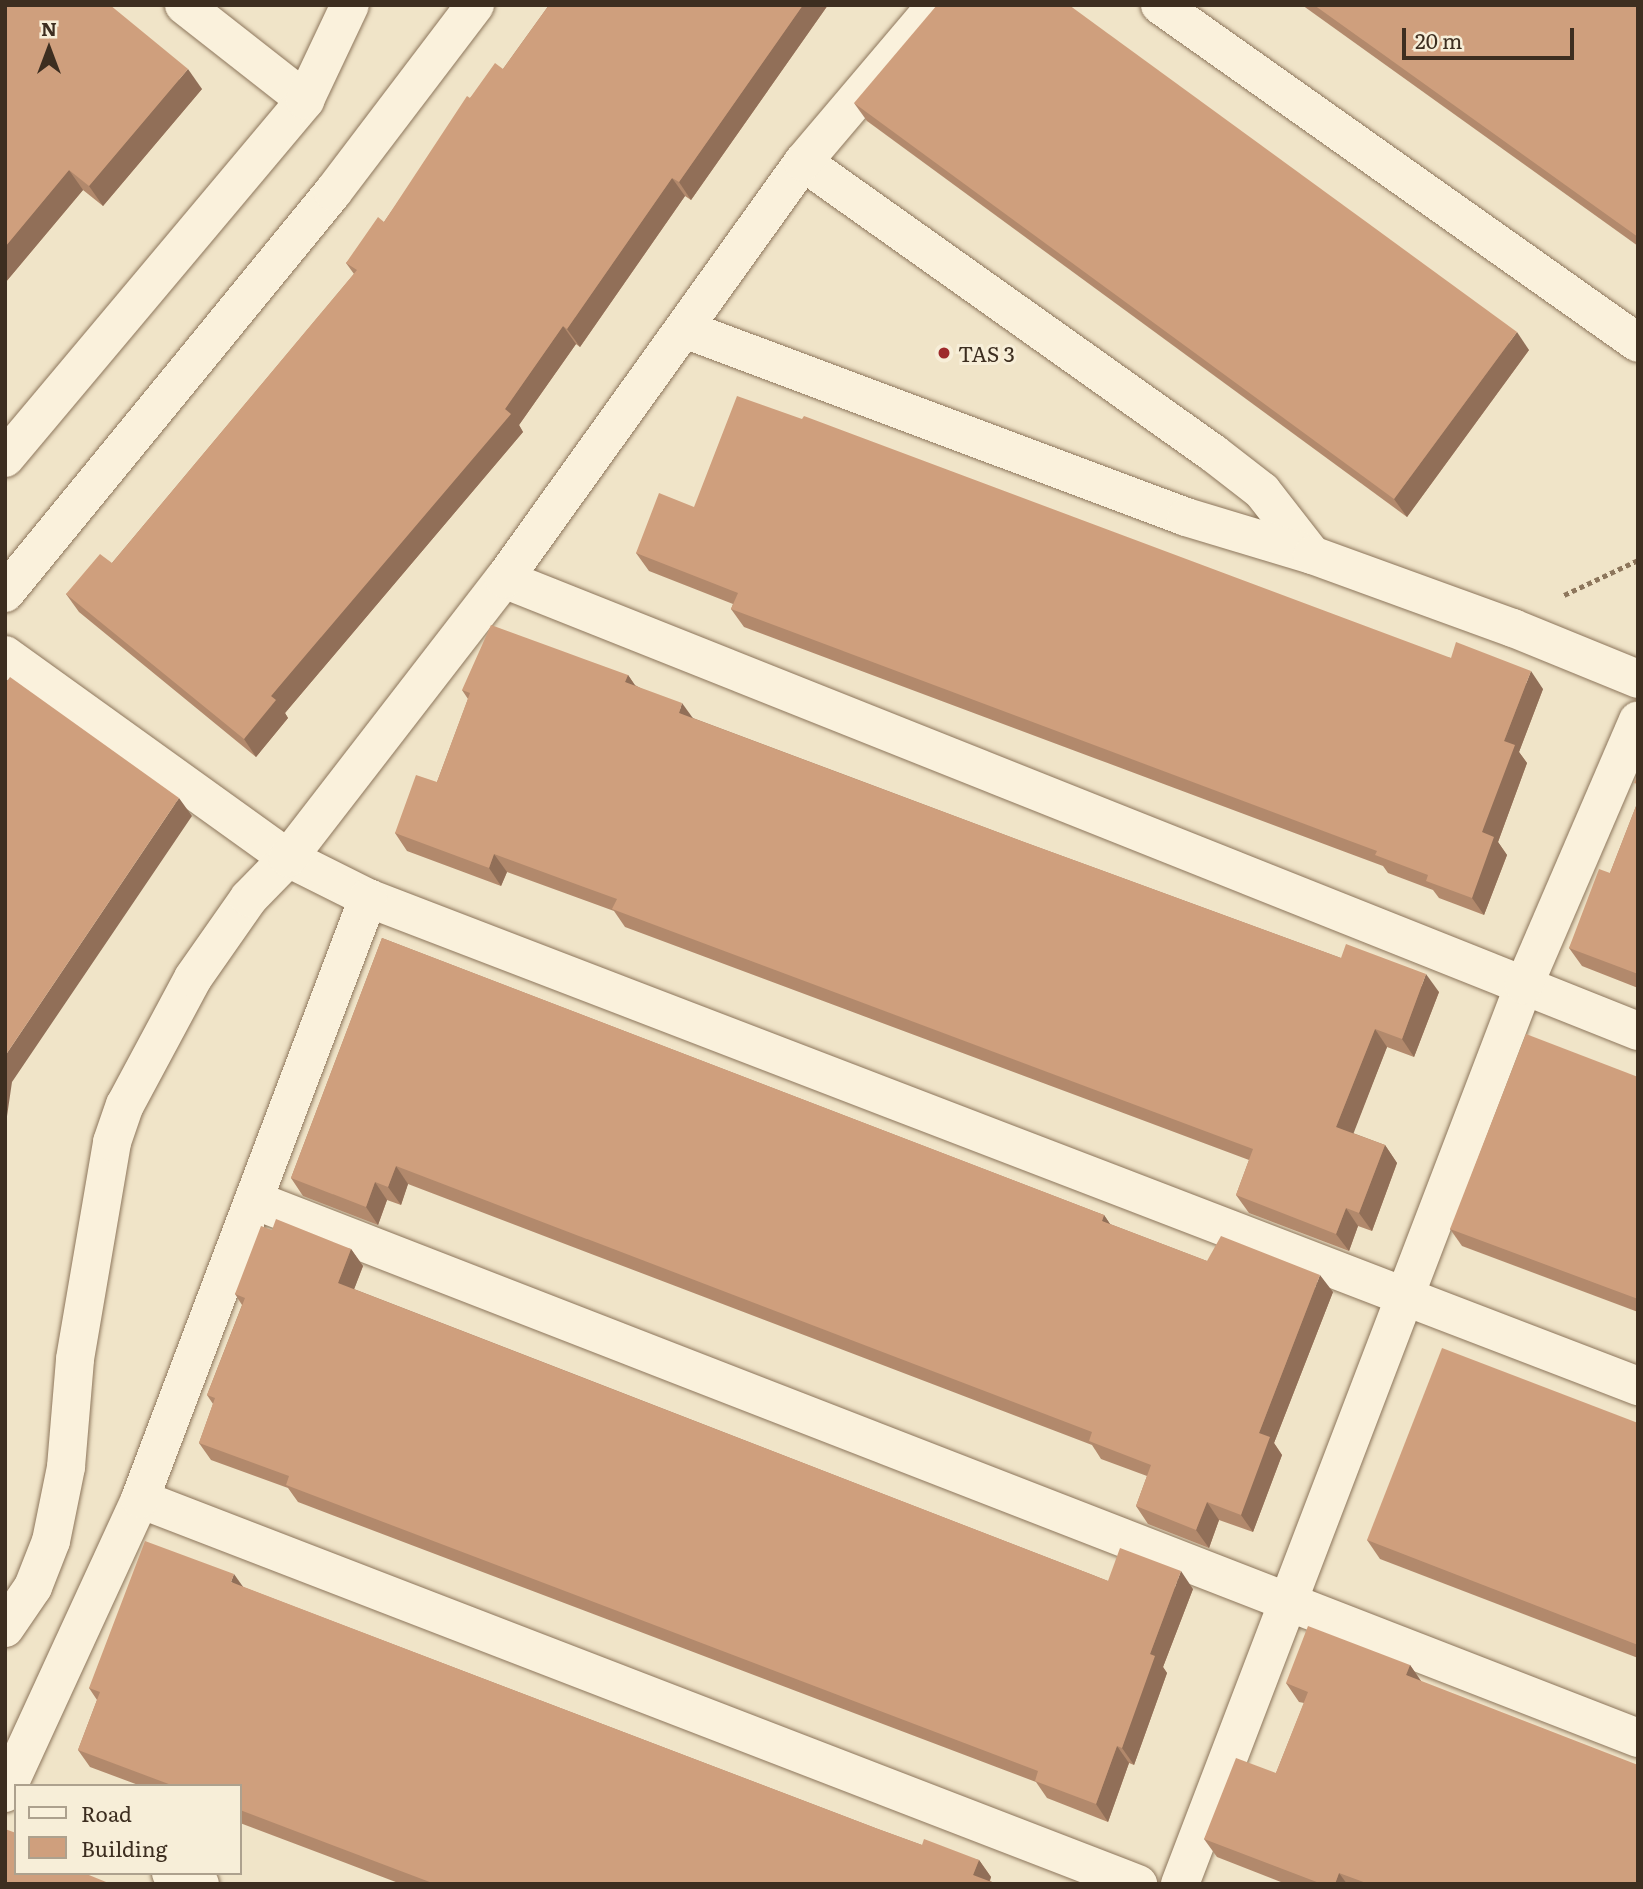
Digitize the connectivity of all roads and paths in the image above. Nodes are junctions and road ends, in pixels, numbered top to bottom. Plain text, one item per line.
1 (184, 5) edge
2 (350, 5) edge
3 (475, 5) edge
4 (936, 5) edge
5 (1160, 5) edge
6 (305, 100) junction
7 (803, 163) junction
8 (687, 330) junction
9 (1638, 344) edge
10 (5, 458) edge
11 (1312, 555) junction
12 (1638, 560) edge
13 (504, 579) junction
14 (5, 593) edge
15 (1513, 628) junction
16 (5, 655) edge
17 (1638, 679) edge
18 (1638, 720) edge
19 (288, 858) junction
20 (368, 898) junction
21 (1524, 985) junction
22 (1638, 1031) edge
23 (254, 1200) junction
24 (1402, 1295) junction
25 (1638, 1386) edge
26 (140, 1499) junction
27 (1290, 1604) junction
28 (5, 1628) edge
29 (1638, 1738) edge
30 (5, 1793) edge
31 (176, 1875) edge
32 (200, 1884) edge
33 (1138, 1884) edge
34 (1180, 1884) edge

1 - 6 street
2 - 6 street
3 - 14 street
4 - 7 street
5 - 9 street
6 - 10 street
7 - 8 street
7 - 11 street
8 - 11 street
8 - 13 street
11 - 15 street
12 - 15 path
13 - 19 street
13 - 21 street
15 - 17 street
16 - 19 street
18 - 21 street
19 - 20 street
19 - 28 street
20 - 23 street
20 - 24 street
21 - 22 street
21 - 24 street
23 - 26 street
23 - 27 street
24 - 25 street
24 - 27 street
26 - 30 street
26 - 33 street
27 - 29 street
27 - 34 street
31 - 32 street

